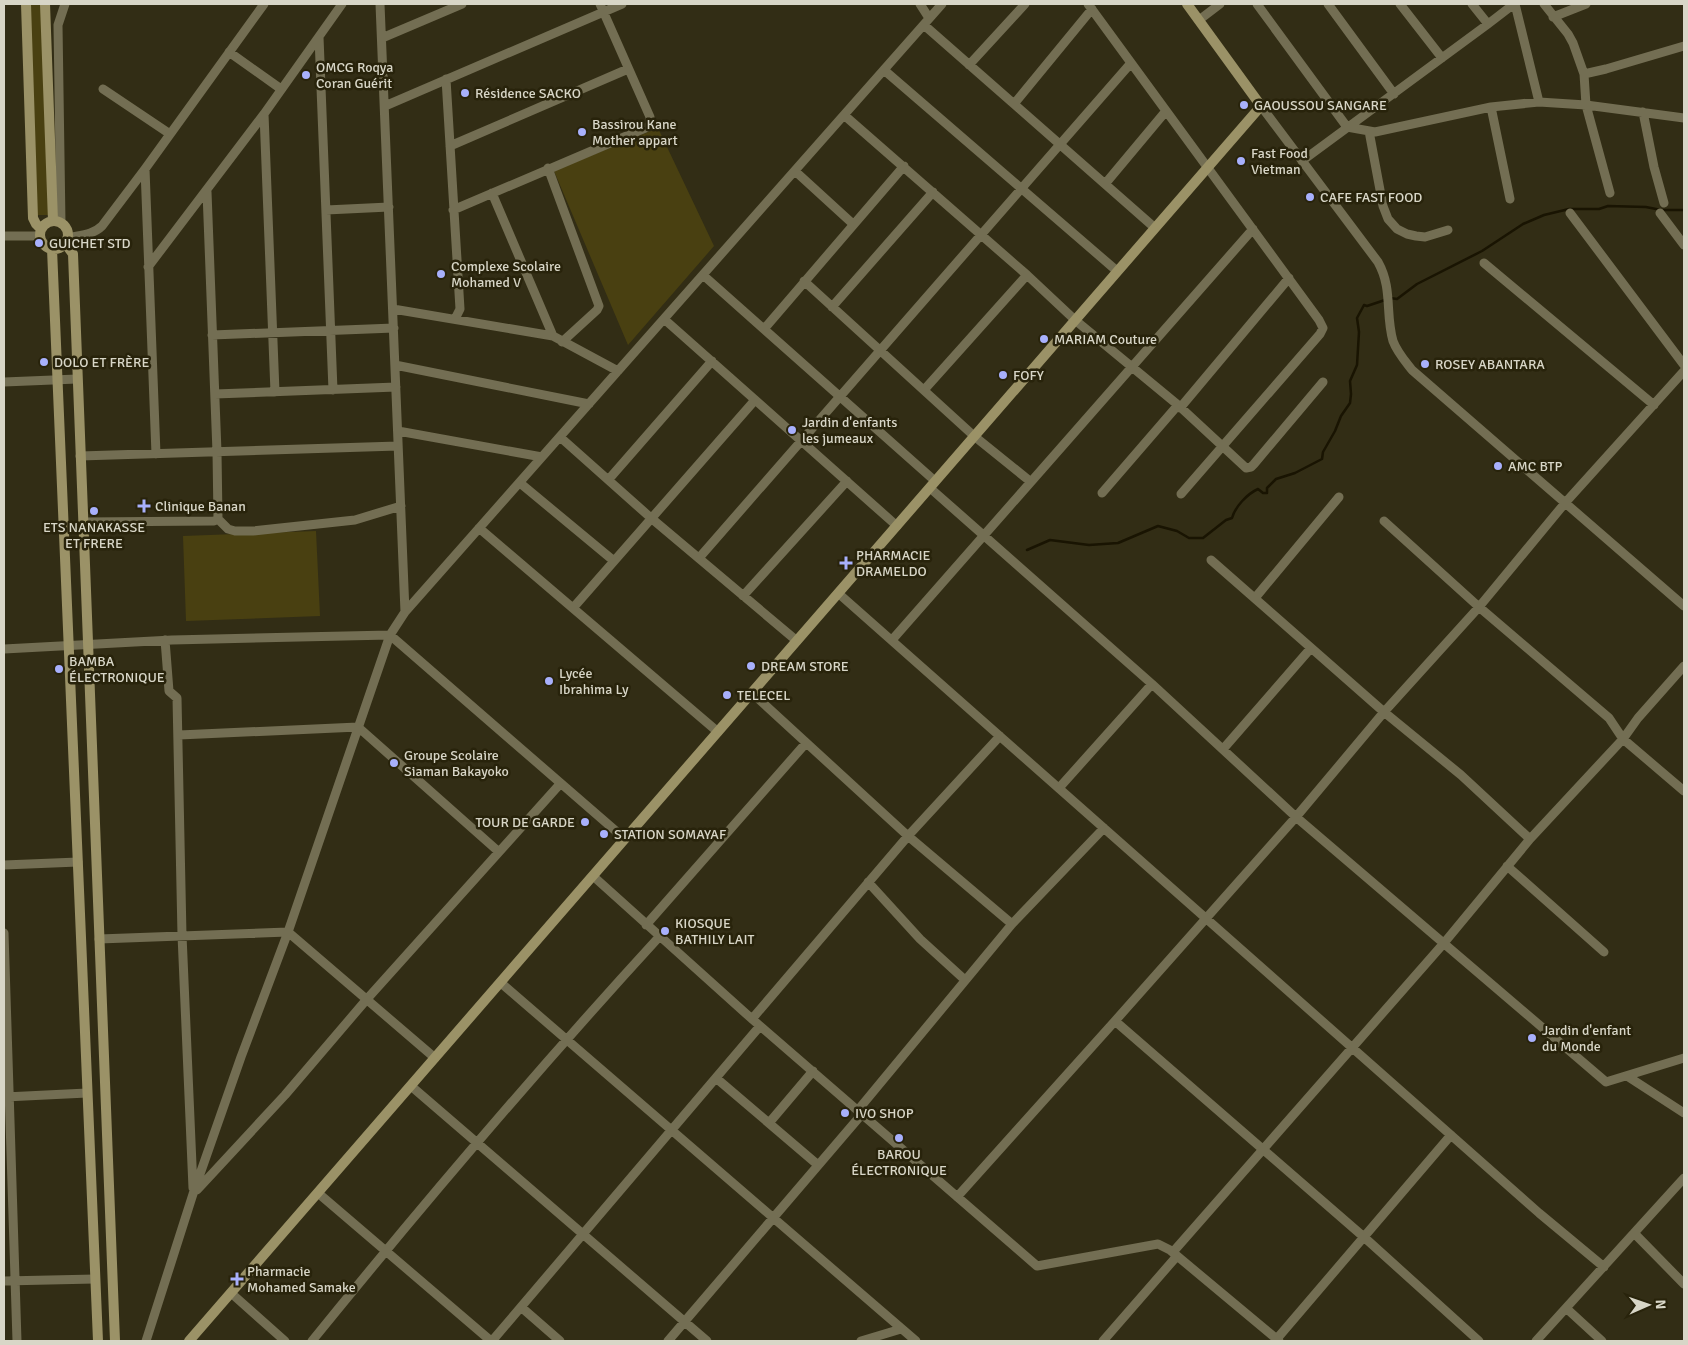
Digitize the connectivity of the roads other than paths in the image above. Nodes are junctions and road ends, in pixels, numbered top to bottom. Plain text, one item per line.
1 (26, 4) edge
2 (45, 4) edge
3 (65, 4) edge
4 (264, 4) edge
5 (342, 4) edge
6 (380, 4) edge
7 (462, 4) edge
8 (622, 4) edge
9 (920, 4) edge
10 (942, 4) edge
11 (1024, 4) edge
12 (1187, 4) edge
13 (1220, 4) edge
14 (1257, 4) edge
15 (1328, 4) edge
16 (1400, 4) edge
17 (1472, 4) edge
18 (1515, 4) edge
19 (1544, 4) edge
20 (1586, 4) edge
21 (1090, 6) edge
22 (602, 8) edge
23 (1553, 17) junction
24 (1199, 20) junction
25 (926, 21) junction
26 (1488, 24) junction
27 (319, 37) junction
28 (382, 38) junction
29 (1684, 46) edge
30 (229, 52) junction
31 (1442, 58) junction
32 (1132, 63) junction
33 (969, 65) junction
34 (628, 68) junction
35 (884, 70) junction
36 (1584, 74) junction
37 (446, 79) junction
38 (103, 89) dead end
39 (281, 89) junction
40 (1394, 94) junction
41 (1539, 102) junction
42 (1014, 104) junction
43 (1586, 105) junction
44 (384, 106) junction
45 (1261, 106) junction
46 (1491, 107) junction
47 (1166, 111) junction
48 (1644, 112) junction
49 (264, 114) junction
50 (844, 114) junction
51 (1684, 118) edge
52 (1347, 128) junction
53 (1369, 131) junction
54 (170, 134) junction
55 (1060, 145) junction
56 (450, 146) junction
57 (1302, 161) junction
58 (904, 166) junction
59 (548, 168) junction
60 (1207, 168) junction
61 (145, 169) junction
62 (795, 171) junction
63 (1105, 184) junction
64 (1022, 189) junction
65 (206, 192) junction
66 (934, 192) junction
67 (492, 193) junction
68 (1610, 193) dead end
69 (1510, 199) dead end
70 (1664, 203) dead end
71 (389, 208) junction
72 (326, 210) junction
73 (453, 210) junction
74 (1570, 213) dead end
75 (1660, 213) dead end
76 (57, 222) junction
77 (853, 224) junction
78 (1155, 228) junction
79 (1253, 229) junction
80 (1448, 230) dead end
81 (41, 232) junction
82 (982, 235) junction
83 (4, 236) edge
84 (66, 241) junction
85 (1684, 245) edge
86 (52, 249) junction
87 (1484, 263) dead end
88 (148, 267) junction
89 (1117, 272) junction
90 (703, 275) junction
91 (1027, 275) junction
92 (1288, 278) junction
93 (804, 282) junction
94 (832, 306) junction
95 (393, 309) junction
96 (455, 319) junction
97 (664, 319) junction
98 (1075, 320) junction
99 (394, 328) junction
100 (764, 328) junction
101 (331, 330) junction
102 (273, 333) junction
103 (212, 335) junction
104 (553, 336) junction
105 (562, 342) junction
106 (881, 350) junction
107 (712, 362) junction
108 (395, 365) junction
109 (1684, 365) edge
110 (1131, 366) junction
111 (618, 371) junction
112 (1684, 372) edge
113 (78, 378) junction
114 (58, 379) junction
115 (4, 382) edge
116 (1323, 382) dead end
117 (396, 387) junction
118 (333, 390) junction
119 (924, 390) junction
120 (275, 392) junction
121 (215, 394) junction
122 (840, 397) junction
123 (755, 400) junction
124 (589, 404) junction
125 (1654, 405) junction
126 (1179, 407) junction
127 (398, 431) junction
128 (974, 436) junction
129 (560, 437) junction
130 (802, 441) junction
131 (398, 446) junction
132 (1223, 446) junction
133 (217, 452) junction
134 (156, 454) junction
135 (80, 456) junction
136 (542, 457) junction
137 (609, 479) junction
138 (847, 481) junction
139 (520, 482) junction
140 (1031, 482) junction
141 (933, 484) junction
142 (1102, 493) dead end
143 (1182, 494) dead end
144 (1339, 498) dead end
145 (1565, 502) junction
146 (401, 506) junction
147 (651, 518) junction
148 (218, 519) junction
149 (1384, 521) dead end
150 (83, 522) junction
151 (897, 526) junction
152 (479, 528) junction
153 (984, 536) junction
154 (699, 558) junction
155 (1211, 560) dead end
156 (614, 561) junction
157 (838, 593) junction
158 (743, 596) junction
159 (1254, 598) junction
160 (1479, 606) junction
161 (1684, 606) edge
162 (573, 608) junction
163 (405, 612) junction
164 (390, 636) junction
165 (165, 640) junction
166 (892, 640) junction
167 (797, 641) junction
168 (69, 646) junction
169 (88, 646) junction
170 (1311, 648) junction
171 (4, 649) edge
172 (1684, 666) edge
173 (1152, 684) junction
174 (752, 693) junction
175 (1384, 712) junction
176 (358, 727) junction
177 (718, 732) junction
178 (178, 735) junction
179 (1000, 736) junction
180 (1623, 738) junction
181 (806, 743) junction
182 (1224, 748) junction
183 (560, 784) junction
184 (1058, 788) junction
185 (1684, 791) edge
186 (1296, 817) junction
187 (1104, 828) junction
188 (908, 836) junction
189 (625, 839) junction
190 (1530, 839) junction
191 (499, 852) junction
192 (78, 862) junction
193 (4, 865) edge
194 (1507, 866) junction
195 (593, 876) junction
196 (868, 882) junction
197 (1206, 918) junction
198 (1012, 924) junction
199 (646, 925) junction
200 (288, 932) junction
201 (4, 933) edge
202 (182, 935) junction
203 (659, 937) junction
204 (99, 939) junction
205 (1444, 943) junction
206 (1604, 952) dead end
207 (966, 980) junction
208 (500, 983) junction
209 (367, 999) junction
210 (752, 1019) junction
211 (1115, 1021) junction
212 (760, 1026) junction
213 (566, 1039) junction
214 (1352, 1047) junction
215 (435, 1058) junction
216 (1684, 1058) edge
217 (813, 1071) junction
218 (1627, 1076) junction
219 (716, 1078) junction
220 (411, 1086) junction
221 (87, 1094) junction
222 (6, 1097) edge
223 (860, 1112) junction
224 (1684, 1113) edge
225 (769, 1123) junction
226 (672, 1130) junction
227 (1452, 1135) junction
228 (476, 1143) junction
229 (1263, 1149) junction
230 (818, 1165) junction
231 (1684, 1178) edge
232 (318, 1193) junction
233 (193, 1194) junction
234 (957, 1197) junction
235 (773, 1218) junction
236 (1634, 1233) junction
237 (583, 1234) junction
238 (1364, 1238) junction
239 (385, 1251) junction
240 (1175, 1254) junction
241 (1604, 1267) junction
242 (95, 1279) junction
243 (4, 1281) edge
244 (15, 1281) junction
245 (1684, 1284) edge
246 (231, 1293) junction
247 (521, 1307) junction
248 (1566, 1308) junction
249 (684, 1322) junction
250 (901, 1329) junction
251 (1277, 1340) edge
252 (18, 1341) edge
253 (98, 1341) edge
254 (115, 1341) edge
255 (146, 1341) edge
256 (189, 1341) edge
257 (285, 1341) edge
258 (312, 1341) edge
259 (491, 1341) edge
260 (560, 1341) edge
261 (668, 1341) edge
262 (707, 1341) edge
263 (861, 1341) edge
264 (916, 1341) edge
265 (1103, 1341) edge
266 (1479, 1341) edge
267 (1536, 1341) edge
268 (1602, 1341) edge

1 - 81 main road
2 - 76 main road
3 - 76 street
4 - 30 street
5 - 27 street
6 - 28 street
7 - 28 street
8 - 22 street
9 - 25 street
10 - 25 street
11 - 33 street
12 - 24 main road
13 - 24 street
14 - 52 street
15 - 40 street
16 - 31 street
17 - 26 street
18 - 26 street
18 - 41 street
19 - 23 street
20 - 23 street
21 - 32 street
21 - 42 street
22 - 34 street
22 - 37 street
23 - 36 street
24 - 45 main road
25 - 33 street
25 - 35 street
26 - 31 street
27 - 39 street
27 - 72 street
28 - 44 street
29 - 36 street
30 - 39 street
30 - 54 street
31 - 40 street
32 - 47 street
32 - 55 street
33 - 42 street
34 - 56 street
34 - 59 street
35 - 50 street
35 - 64 street
36 - 43 street
37 - 44 street
37 - 56 street
38 - 54 street
39 - 49 street
40 - 52 street
41 - 43 street
41 - 46 street
42 - 55 street
43 - 48 street
43 - 68 street
44 - 71 street
45 - 57 street
45 - 60 main road
46 - 53 street
46 - 69 street
47 - 60 street
47 - 63 street
48 - 51 street
48 - 70 street
49 - 65 street
49 - 102 street
50 - 58 street
50 - 62 street
52 - 53 street
52 - 57 street
53 - 80 street
54 - 61 street
55 - 63 street
55 - 64 street
56 - 73 street
57 - 145 street
58 - 66 street
58 - 77 street
59 - 67 street
59 - 105 street
60 - 78 main road
60 - 79 street
61 - 84 street
61 - 88 street
62 - 77 street
62 - 90 street
63 - 78 street
64 - 82 street
64 - 89 street
65 - 88 street
65 - 103 street
66 - 82 street
66 - 94 street
67 - 73 street
67 - 104 street
71 - 72 street
71 - 95 street
72 - 101 street
73 - 96 street
74 - 109 street
75 - 85 street
76 - 81 main road
76 - 84 main road
77 - 93 street
78 - 89 main road
79 - 92 street
79 - 110 street
81 - 83 street
81 - 86 main road
82 - 91 street
82 - 106 street
84 - 86 main road
84 - 113 main road
86 - 114 main road
87 - 125 street
88 - 134 street
89 - 98 main road
90 - 97 street
90 - 100 street
91 - 98 street
91 - 119 street
92 - 126 street
92 - 132 street
93 - 94 street
93 - 100 street
94 - 106 street
95 - 96 street
95 - 99 street
96 - 104 street
97 - 107 street
97 - 111 street
98 - 110 street
98 - 128 main road
99 - 101 street
99 - 108 street
100 - 122 street
101 - 102 street
101 - 118 street
102 - 103 street
102 - 120 street
103 - 121 street
104 - 105 street
105 - 111 street
106 - 119 street
106 - 122 street
107 - 123 street
107 - 137 street
108 - 117 street
108 - 124 street
110 - 126 street
110 - 140 street
111 - 124 street
112 - 125 street
113 - 114 street
113 - 135 main road
114 - 115 street
114 - 168 main road
116 - 132 street
117 - 118 street
117 - 127 street
118 - 120 street
119 - 128 street
120 - 121 street
121 - 133 street
122 - 130 street
122 - 141 street
123 - 130 street
123 - 147 street
124 - 129 street
125 - 145 street
126 - 132 street
126 - 142 street
127 - 131 street
127 - 136 street
128 - 140 street
128 - 141 main road
129 - 136 street
129 - 137 street
130 - 138 street
130 - 154 street
131 - 133 street
131 - 146 street
132 - 143 street
133 - 134 street
133 - 148 street
134 - 135 street
135 - 150 main road
136 - 139 street
137 - 147 street
138 - 151 street
138 - 158 street
139 - 152 street
139 - 156 street
140 - 153 street
141 - 151 main road
141 - 153 street
144 - 159 street
145 - 160 street
145 - 161 street
146 - 148 street
146 - 163 street
147 - 154 street
147 - 156 street
148 - 150 street
149 - 160 street
150 - 169 main road
151 - 157 main road
152 - 162 street
152 - 163 street
153 - 166 street
153 - 173 street
154 - 158 street
155 - 159 street
156 - 162 street
157 - 166 street
157 - 167 main road
158 - 167 street
159 - 170 street
160 - 175 street
160 - 180 street
162 - 177 street
163 - 164 street
164 - 165 street
164 - 176 street
164 - 183 street
165 - 169 street
165 - 178 street
166 - 179 street
167 - 174 main road
168 - 169 street
168 - 171 street
168 - 192 main road
169 - 204 main road
170 - 175 street
170 - 182 street
172 - 180 street
173 - 182 street
173 - 184 street
174 - 177 main road
174 - 181 street
175 - 186 street
175 - 190 street
176 - 178 street
176 - 191 street
176 - 200 street
177 - 189 main road
178 - 202 street
179 - 184 street
179 - 188 street
180 - 185 street
180 - 190 street
181 - 188 street
181 - 199 street
182 - 186 street
183 - 189 street
183 - 191 street
184 - 187 street
186 - 197 street
186 - 205 street
187 - 197 street
187 - 198 street
188 - 196 street
188 - 198 street
189 - 195 main road
190 - 194 street
191 - 209 street
192 - 193 street
192 - 221 main road
194 - 205 street
194 - 206 street
195 - 199 street
195 - 208 main road
196 - 207 street
196 - 210 street
197 - 211 street
197 - 214 street
198 - 207 street
199 - 203 street
200 - 202 street
200 - 209 street
200 - 233 street
201 - 222 street
202 - 204 street
202 - 233 street
203 - 210 street
203 - 213 street
204 - 254 main road
205 - 214 street
205 - 218 street
207 - 223 street
208 - 213 street
208 - 215 main road
209 - 215 street
209 - 233 street
210 - 212 street
211 - 229 street
211 - 234 street
212 - 217 street
212 - 219 street
213 - 226 street
213 - 228 street
214 - 227 street
214 - 229 street
215 - 220 main road
216 - 218 street
217 - 223 street
217 - 225 street
218 - 224 street
219 - 225 street
219 - 226 street
220 - 228 street
220 - 232 main road
221 - 222 street
221 - 242 main road
222 - 244 street
223 - 230 street
223 - 234 street
225 - 230 street
226 - 235 street
226 - 237 street
227 - 238 street
227 - 241 street
228 - 237 street
228 - 239 street
229 - 238 street
229 - 240 street
230 - 235 street
231 - 236 street
232 - 239 street
232 - 246 main road
233 - 255 street
234 - 240 street
235 - 249 street
235 - 250 street
236 - 241 street
236 - 245 street
237 - 247 street
237 - 249 street
238 - 251 street
238 - 266 street
239 - 258 street
239 - 259 street
240 - 251 street
240 - 265 street
241 - 248 street
242 - 244 street
242 - 253 main road
243 - 244 street
244 - 252 street
246 - 256 main road
246 - 257 street
247 - 259 street
247 - 260 street
248 - 267 street
248 - 268 street
249 - 261 street
249 - 262 street
250 - 263 street
250 - 264 street

